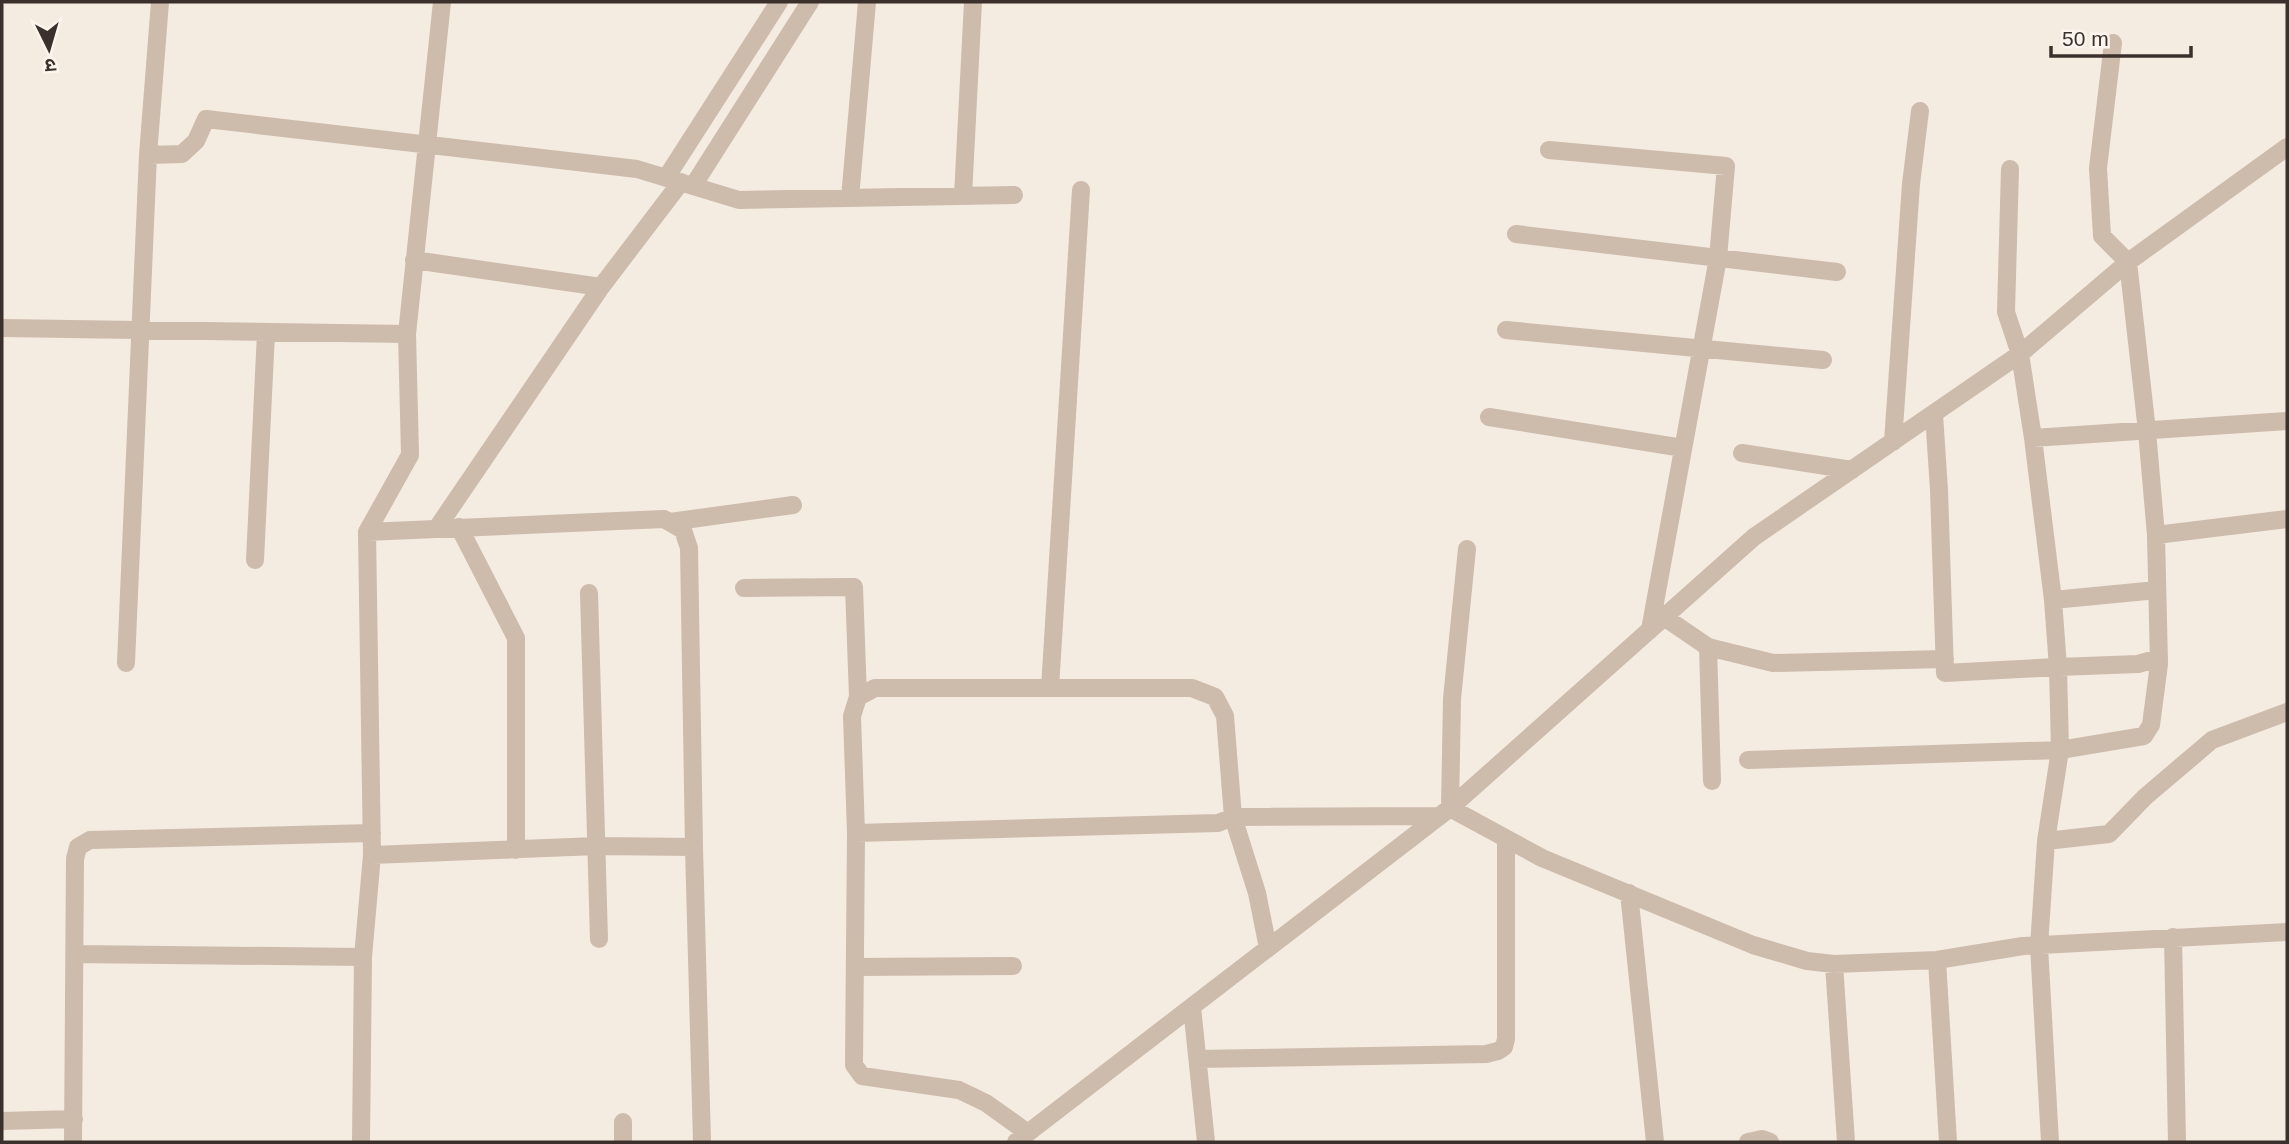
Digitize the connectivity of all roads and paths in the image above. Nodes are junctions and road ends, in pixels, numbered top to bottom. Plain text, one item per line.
1 (160, 2) edge
2 (442, 2) edge
3 (779, 2) edge
4 (810, 2) edge
5 (867, 2) edge
6 (973, 2) edge
7 (2113, 43) dead end
8 (1920, 111) dead end
9 (428, 144) junction
10 (2287, 147) edge
11 (1549, 150) dead end
12 (148, 155) junction
13 (2010, 169) dead end
14 (680, 182) junction
15 (1081, 190) dead end
16 (1014, 195) dead end
17 (963, 196) junction
18 (850, 198) junction
19 (1516, 234) dead end
20 (1718, 258) junction
21 (414, 261) junction
22 (2128, 262) junction
23 (1837, 272) dead end
24 (601, 287) junction
25 (2, 328) edge
26 (1506, 330) dead end
27 (141, 331) junction
28 (266, 332) junction
29 (407, 334) junction
30 (1702, 349) junction
31 (2020, 354) junction
32 (1823, 360) dead end
33 (1934, 414) junction
34 (1489, 418) dead end
35 (2287, 421) edge
36 (2147, 431) junction
37 (2033, 438) junction
38 (1894, 442) junction
39 (1684, 448) junction
40 (1742, 453) dead end
41 (1852, 470) junction
42 (793, 505) dead end
43 (2287, 519) edge
44 (670, 522) junction
45 (460, 527) junction
46 (437, 528) junction
47 (367, 531) junction
48 (2156, 536) junction
49 (1467, 549) dead end
50 (255, 560) dead end
51 (744, 588) dead end
52 (2157, 590) junction
53 (589, 593) dead end
54 (2053, 600) junction
55 (1664, 617) junction
56 (1650, 629) junction
57 (1708, 647) junction
58 (2159, 657) junction
59 (1945, 659) junction
60 (127, 663) dead end
61 (2058, 667) junction
62 (1050, 688) junction
63 (858, 697) junction
64 (2287, 712) edge
65 (2060, 750) junction
66 (1748, 760) dead end
67 (1712, 781) dead end
68 (1444, 812) junction
69 (1233, 817) junction
70 (372, 833) junction
71 (856, 833) junction
72 (1506, 839) junction
73 (2046, 841) junction
74 (597, 846) junction
75 (694, 847) junction
76 (516, 850) junction
77 (372, 855) junction
78 (1629, 893) junction
79 (2287, 932) edge
80 (2173, 937) junction
81 (599, 939) dead end
82 (2039, 946) junction
83 (1268, 948) junction
84 (75, 954) junction
85 (363, 957) junction
86 (1937, 960) junction
87 (1834, 964) junction
88 (1013, 966) dead end
89 (855, 967) junction
90 (1192, 1007) junction
91 (1198, 1059) junction
92 (74, 1119) junction
93 (2, 1121) edge
94 (624, 1122) dead end
95 (1022, 1138) edge
96 (73, 1142) edge
97 (361, 1142) edge
98 (623, 1142) edge
99 (702, 1142) edge
100 (1206, 1142) edge
101 (1655, 1142) edge
102 (1748, 1142) edge
103 (1770, 1142) edge
104 (1846, 1142) edge
105 (1948, 1142) edge
106 (2050, 1142) edge
107 (2177, 1142) edge

1 - 12 street
2 - 9 street
3 - 14 street
4 - 14 street
5 - 18 street
6 - 17 street
7 - 22 street
8 - 38 street
9 - 12 street
9 - 14 street
9 - 21 street
10 - 22 street
11 - 20 street
12 - 27 street
13 - 31 street
14 - 18 street
14 - 24 street
15 - 62 street
16 - 17 street
17 - 18 street
19 - 20 street
20 - 23 street
20 - 30 street
21 - 24 street
21 - 29 street
22 - 31 street
22 - 36 street
24 - 46 street
25 - 27 street
26 - 30 street
27 - 28 street
27 - 60 street
28 - 29 street
28 - 50 street
29 - 47 street
30 - 32 street
30 - 39 street
31 - 33 street
31 - 37 street
33 - 38 street
33 - 59 street
34 - 39 street
35 - 36 street
36 - 37 street
36 - 48 street
37 - 54 street
38 - 41 street
39 - 56 street
40 - 41 street
41 - 55 street
42 - 44 street
43 - 48 street
44 - 45 street
44 - 75 street
45 - 46 street
45 - 76 street
46 - 47 street
47 - 70 street
48 - 52 street
49 - 68 street
51 - 63 street
52 - 54 street
52 - 58 street
53 - 74 street
54 - 61 street
55 - 56 street
55 - 57 street
56 - 68 street
57 - 59 street
57 - 67 street
58 - 61 street
58 - 65 street
59 - 61 street
61 - 65 street
62 - 63 street
62 - 69 street
63 - 71 street
64 - 73 street
65 - 66 street
65 - 73 street
68 - 69 street
68 - 72 street
68 - 83 street
69 - 71 street
69 - 83 street
70 - 77 street
70 - 84 street
71 - 89 street
72 - 78 street
72 - 91 street
73 - 82 street
74 - 75 street
74 - 76 street
74 - 81 street
75 - 99 street
76 - 77 street
77 - 85 street
78 - 87 street
78 - 101 street
79 - 80 street
80 - 82 street
80 - 107 street
82 - 86 street
82 - 106 street
83 - 90 street
84 - 85 street
84 - 92 street
85 - 97 street
86 - 87 street
86 - 105 street
87 - 104 street
88 - 89 street
89 - 95 street
90 - 91 street
90 - 95 street
91 - 100 street
92 - 93 street
92 - 96 street
94 - 98 street
102 - 103 street

